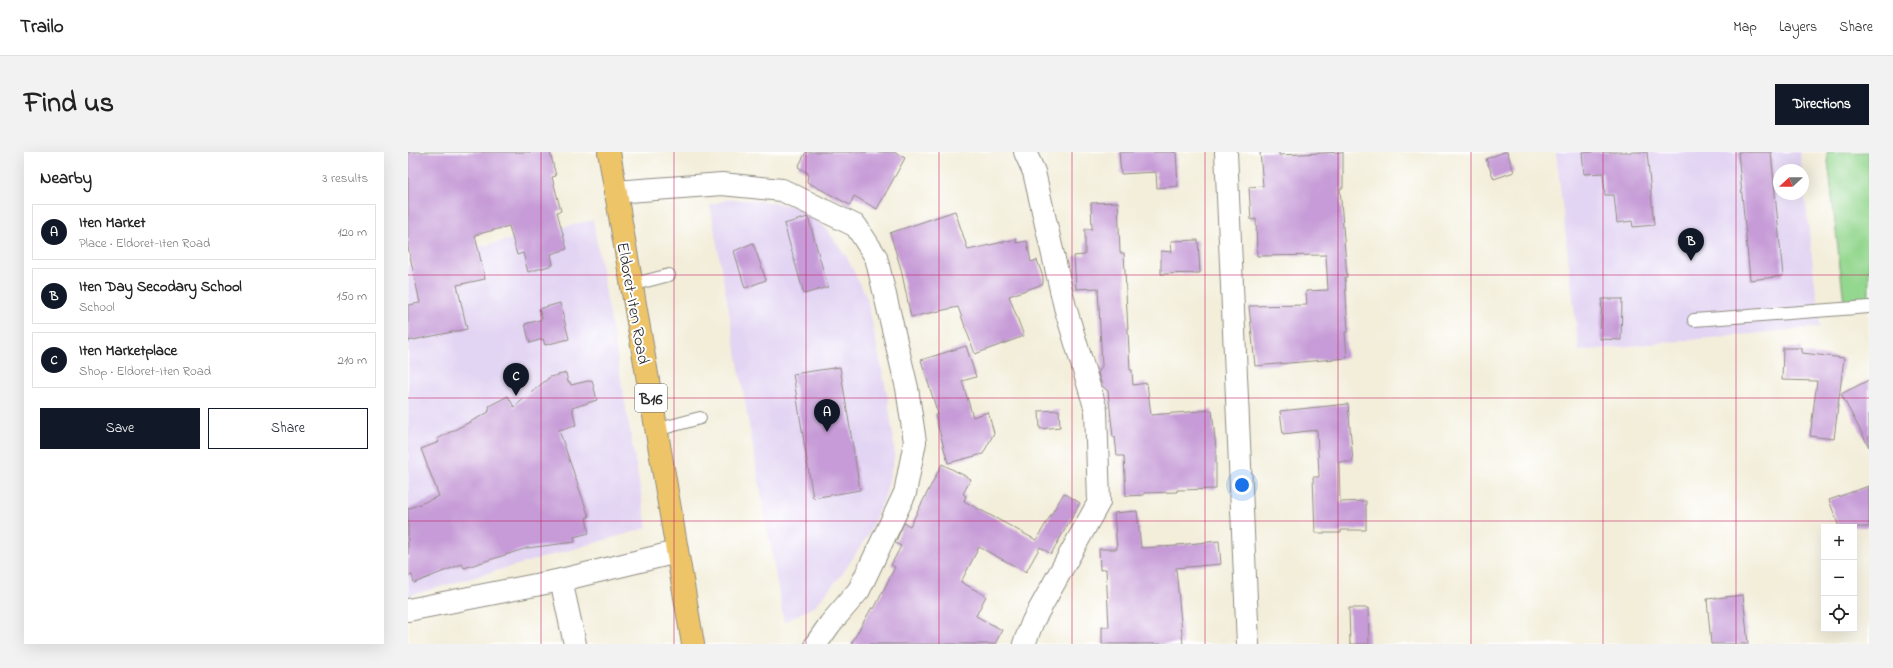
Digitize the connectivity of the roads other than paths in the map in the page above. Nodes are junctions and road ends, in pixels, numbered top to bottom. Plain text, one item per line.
1 (609, 152) edge
2 (1025, 152) edge
3 (1226, 152) edge
4 (615, 192) junction
5 (668, 275) dead end
6 (631, 285) junction
7 (1869, 307) edge
8 (1694, 320) dead end
9 (700, 418) dead end
10 (656, 430) junction
11 (678, 552) junction
12 (561, 580) junction
13 (408, 610) edge
14 (575, 644) edge
15 (693, 644) edge
16 (816, 644) edge
17 (1024, 644) edge
18 (1248, 644) edge

1 - 4 main road, Eldoret-Iten Road / B16
2 - 17 street
3 - 18 street
4 - 6 main road, Eldoret-Iten Road / B16
4 - 16 street
5 - 6 lane
6 - 10 main road, Eldoret-Iten Road / B16
7 - 8 lane
9 - 10 lane
10 - 11 main road, Eldoret-Iten Road / B16
11 - 12 street
11 - 15 main road, Eldoret-Iten Road / B16
12 - 13 street
12 - 14 street

